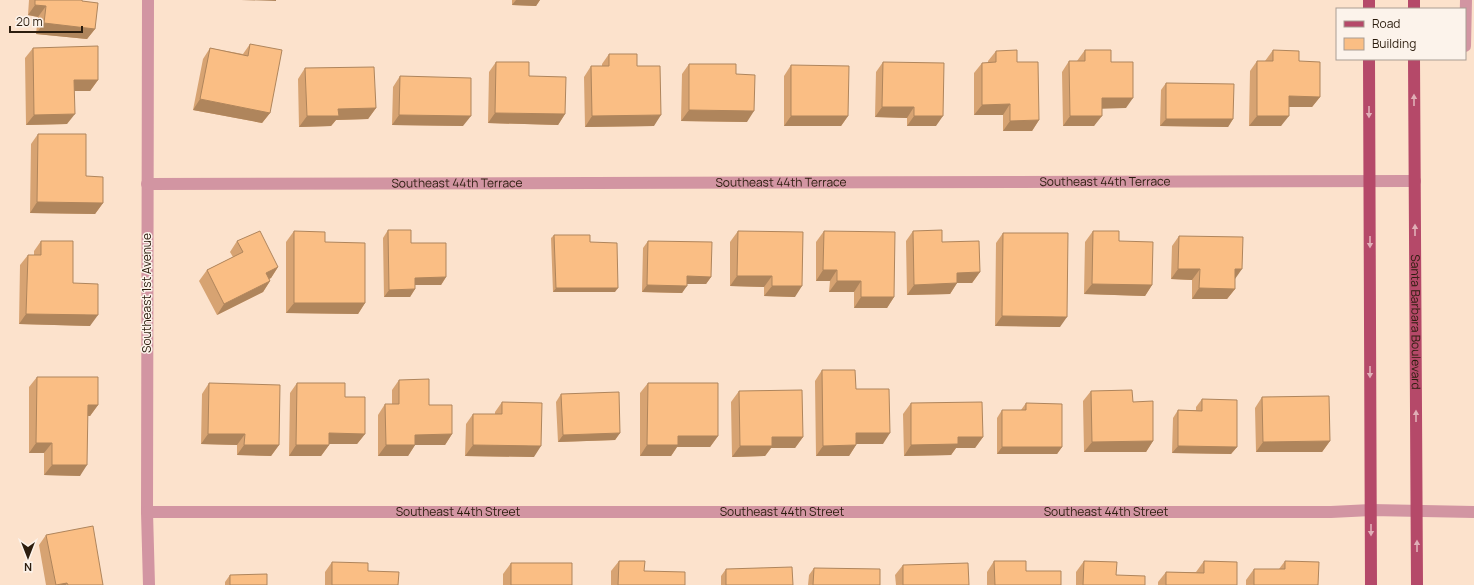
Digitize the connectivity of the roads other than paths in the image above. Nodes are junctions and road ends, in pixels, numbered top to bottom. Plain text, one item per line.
1 (148, 0) edge
2 (1369, 60) edge
3 (1414, 60) edge
4 (1369, 181) junction
5 (1415, 181) junction
6 (147, 184) junction
7 (1371, 510) junction
8 (1416, 510) junction
9 (147, 512) junction
10 (1474, 512) edge
11 (149, 585) edge
12 (1371, 585) edge
13 (1417, 585) edge

1 - 6 street, Southeast 1st Avenue
2 -> 4 main road
5 -> 3 main road, Santa Barbara Boulevard
4 - 5 street, Southeast 44th Terrace
4 - 6 street, Southeast 44th Terrace
4 -> 7 main road
8 -> 5 main road, Santa Barbara Boulevard
6 - 9 street, Southeast 1st Avenue
7 - 8 street, Southeast 44th Street
7 - 9 street, Southeast 44th Street
7 -> 12 main road
8 - 10 street, Southeast 44th Street
13 -> 8 main road, Santa Barbara Boulevard
9 - 11 street, Southeast 1st Avenue

